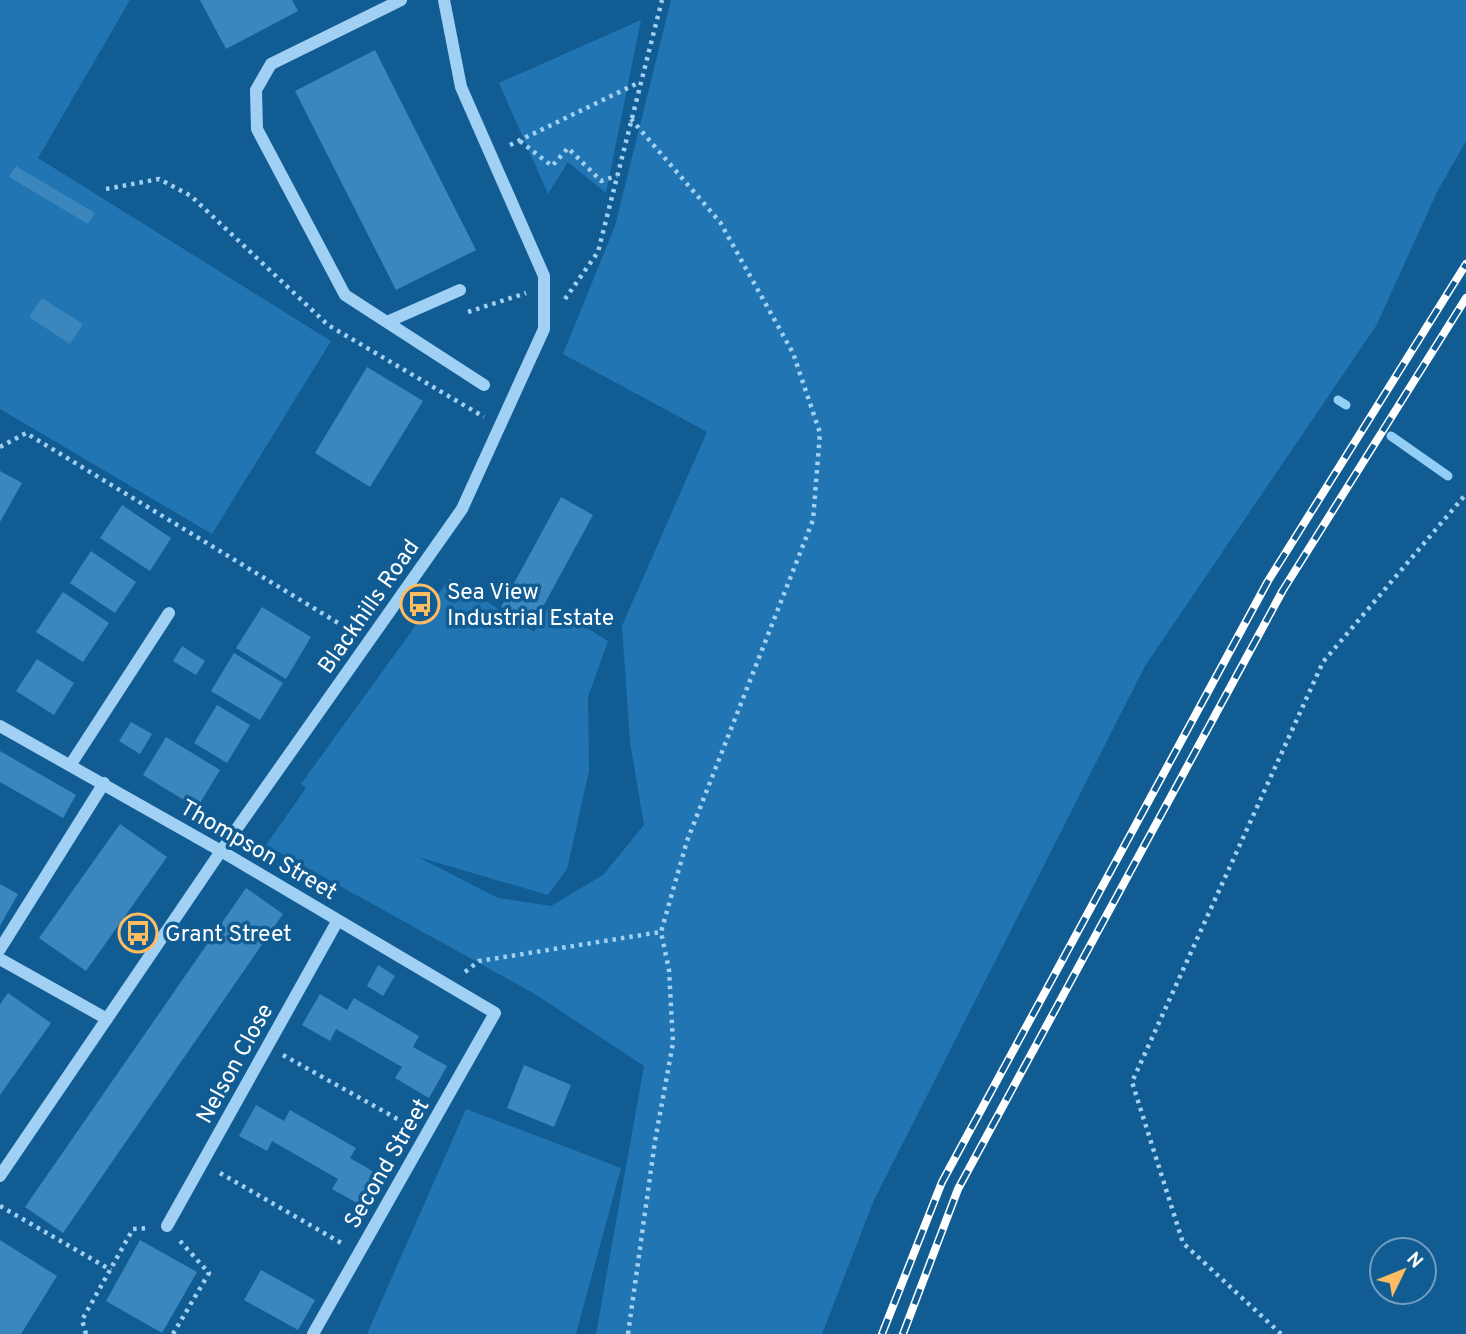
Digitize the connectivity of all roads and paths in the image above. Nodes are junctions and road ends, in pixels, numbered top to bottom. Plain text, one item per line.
1 (401, 0) edge
2 (444, 0) edge
3 (662, 0) edge
4 (641, 82) junction
5 (631, 119) junction
6 (520, 141) junction
7 (490, 155) junction
8 (617, 176) junction
9 (106, 189) dead end
10 (543, 288) junction
11 (460, 290) dead end
12 (434, 301) junction
13 (387, 322) junction
14 (544, 329) junction
15 (484, 385) dead end
16 (499, 426) junction
17 (0, 447) edge
18 (1466, 494) edge
19 (169, 613) dead end
20 (368, 642) junction
21 (0, 726) edge
22 (71, 764) junction
23 (104, 783) junction
24 (221, 851) junction
25 (338, 920) junction
26 (661, 932) junction
27 (0, 949) edge
28 (0, 959) edge
29 (449, 986) junction
30 (495, 1013) joint
31 (107, 1019) junction
32 (268, 1046) junction
33 (426, 1135) junction
34 (203, 1163) junction
35 (0, 1177) edge
36 (0, 1206) edge
37 (167, 1226) junction
38 (359, 1253) junction
39 (111, 1270) junction
40 (86, 1334) edge
41 (173, 1334) edge
42 (313, 1334) edge
43 (628, 1334) edge
44 (1281, 1334) edge

1 - 13 street
2 - 7 street, Blackhills Road
3 - 4 path
4 - 5 path
4 - 6 path
5 - 8 path
5 - 26 path
6 - 7 path
6 - 8 path
7 - 10 street, Blackhills Road
8 - 14 path
9 - 16 path
10 - 12 path
10 - 14 street, Blackhills Road
11 - 12 street
12 - 13 street
13 - 15 street
14 - 16 street, Blackhills Road
16 - 20 street, Blackhills Road
17 - 20 path
18 - 44 path
19 - 22 street
20 - 24 street, Blackhills Road
21 - 22 street, Thompson Street
22 - 23 street, Thompson Street
23 - 24 street, Thompson Street
23 - 27 street
24 - 25 street, Thompson Street
24 - 31 street, Blackhills Road
25 - 29 street, Thompson Street
25 - 32 street, Nelson Close
26 - 29 path
26 - 43 path
28 - 31 street
29 - 30 street, Thompson Street
30 - 33 street, Second Street
31 - 35 street, Blackhills Road
32 - 33 path
32 - 34 street, Nelson Close
33 - 38 street, Second Street
34 - 37 street, Nelson Close
34 - 38 path
36 - 39 path
37 - 39 path
37 - 41 path
38 - 42 street, Second Street
39 - 40 path

